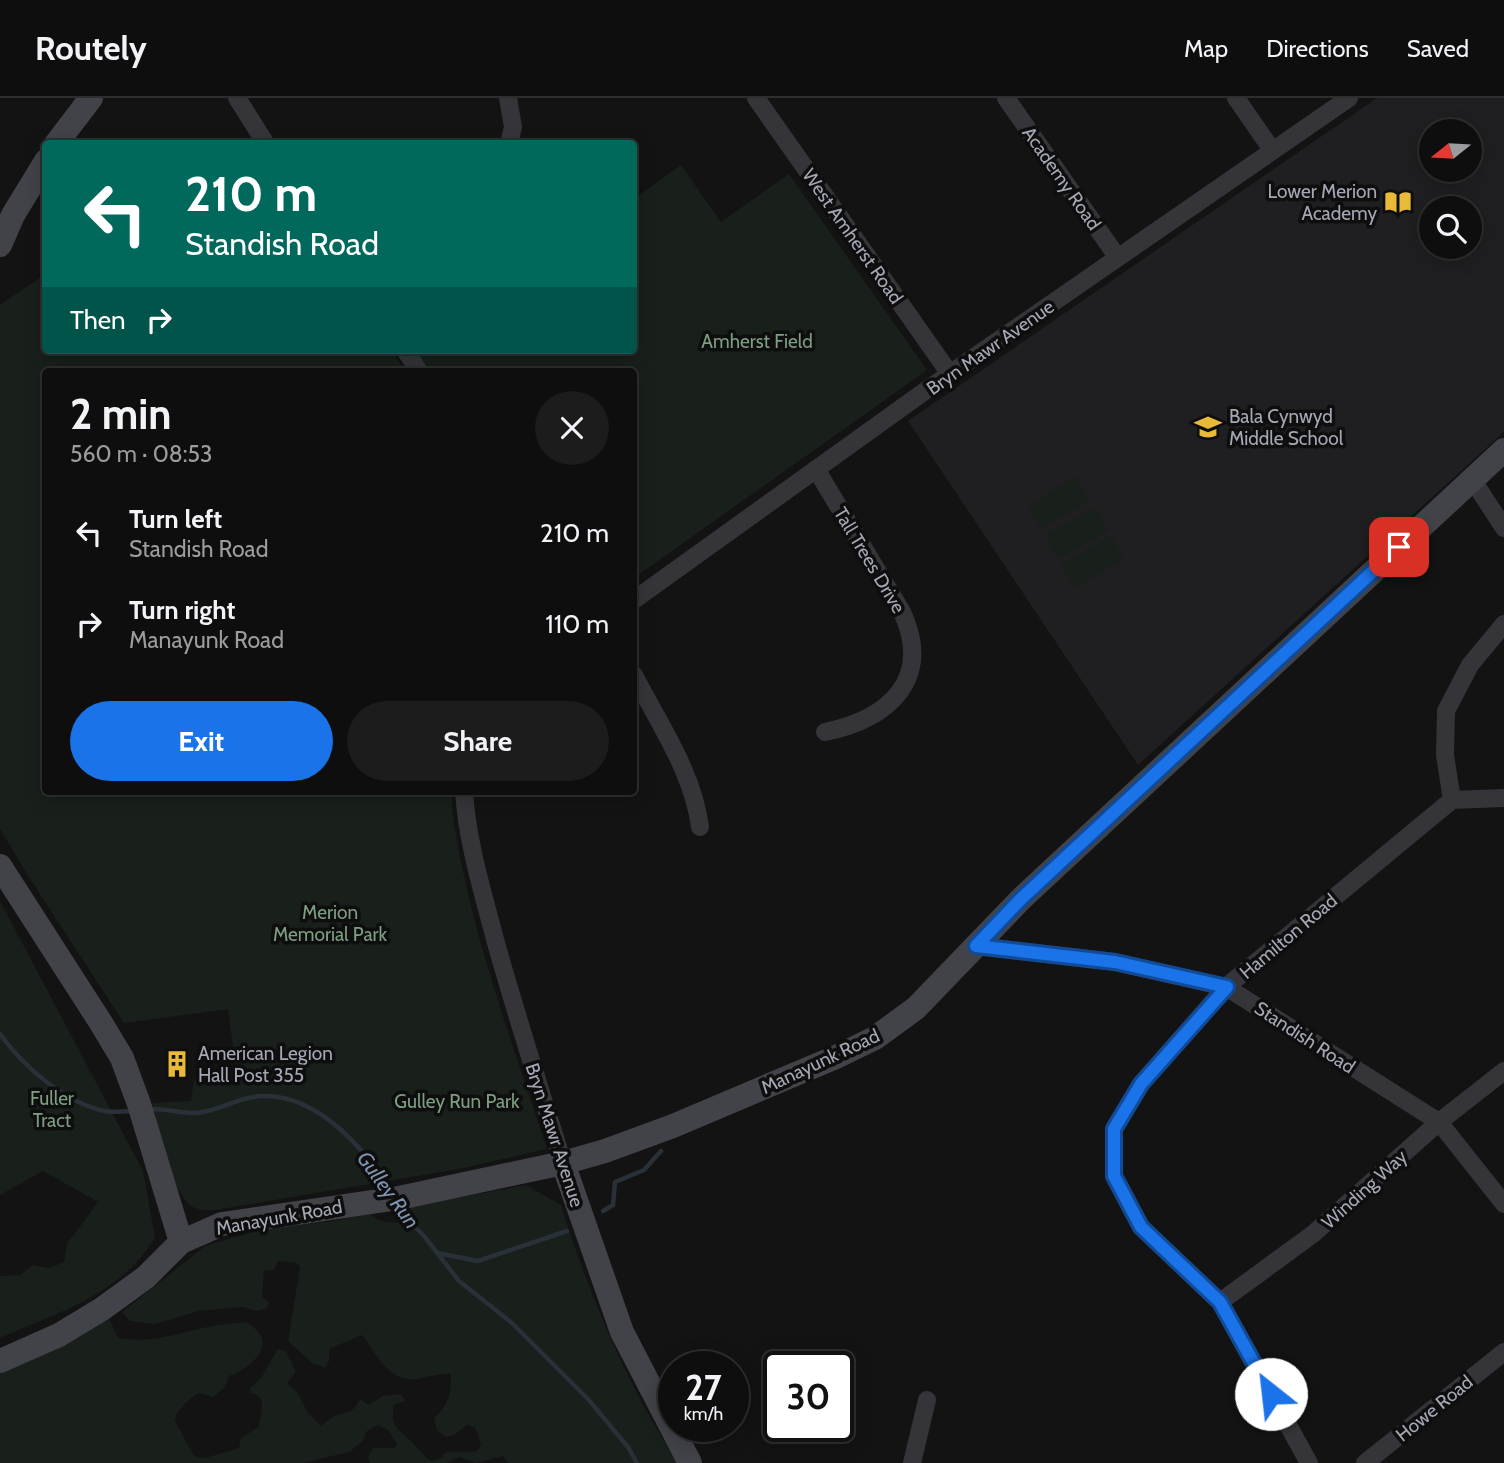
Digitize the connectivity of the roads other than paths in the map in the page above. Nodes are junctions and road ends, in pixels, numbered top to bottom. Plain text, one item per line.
1 (237, 98) edge
2 (508, 98) edge
3 (756, 98) edge
4 (1006, 98) edge
5 (1236, 98) edge
6 (1349, 98) edge
7 (86, 100) edge
8 (60, 140) edge
9 (263, 140) edge
10 (510, 140) edge
11 (1272, 150) junction
12 (42, 165) edge
13 (7, 212) edge
14 (0, 245) edge
15 (1118, 258) junction
16 (950, 374) junction
17 (1504, 450) edge
18 (816, 468) junction
19 (1472, 479) junction
20 (1504, 528) edge
21 (637, 598) edge
22 (1504, 624) edge
23 (637, 681) edge
24 (825, 732) dead end
25 (464, 795) edge
26 (1504, 798) edge
27 (1452, 800) junction
28 (700, 827) dead end
29 (0, 866) edge
30 (976, 946) junction
31 (1227, 987) junction
32 (1504, 1071) edge
33 (1438, 1122) junction
34 (563, 1163) junction
35 (1504, 1204) edge
36 (181, 1242) junction
37 (1220, 1302) junction
38 (1504, 1352) edge
39 (0, 1361) edge
40 (927, 1401) dead end
41 (691, 1463) edge
42 (912, 1463) edge
43 (1309, 1463) edge
44 (1365, 1463) edge

1 - 9 street
2 - 10 street
3 - 16 street, West Amherst Road
4 - 15 street, Academy Road
5 - 11 street
6 - 11 street, Bryn Mawr Avenue
7 - 8 street
11 - 15 street, Bryn Mawr Avenue
12 - 13 street
13 - 14 street
15 - 16 street, Bryn Mawr Avenue
16 - 18 street, Bryn Mawr Avenue
17 - 19 street, Manayunk Road
18 - 21 street, Bryn Mawr Avenue
18 - 24 street, Tall Trees Drive
19 - 20 street
19 - 30 street, Manayunk Road
22 - 27 street
23 - 28 street
25 - 34 street, Bryn Mawr Avenue
26 - 27 street
27 - 31 street, Hamilton Road
29 - 36 street
30 - 31 street, Standish Road
30 - 34 street, Manayunk Road
31 - 33 street, Standish Road
31 - 37 street, Hamilton Road
32 - 33 street, Winding Way
33 - 35 street, Standish Road
33 - 37 street, Winding Way
34 - 36 street, Manayunk Road
34 - 41 street, Bryn Mawr Avenue
36 - 39 street
37 - 43 street, Hamilton Road
38 - 44 street, Howe Road
40 - 42 street

